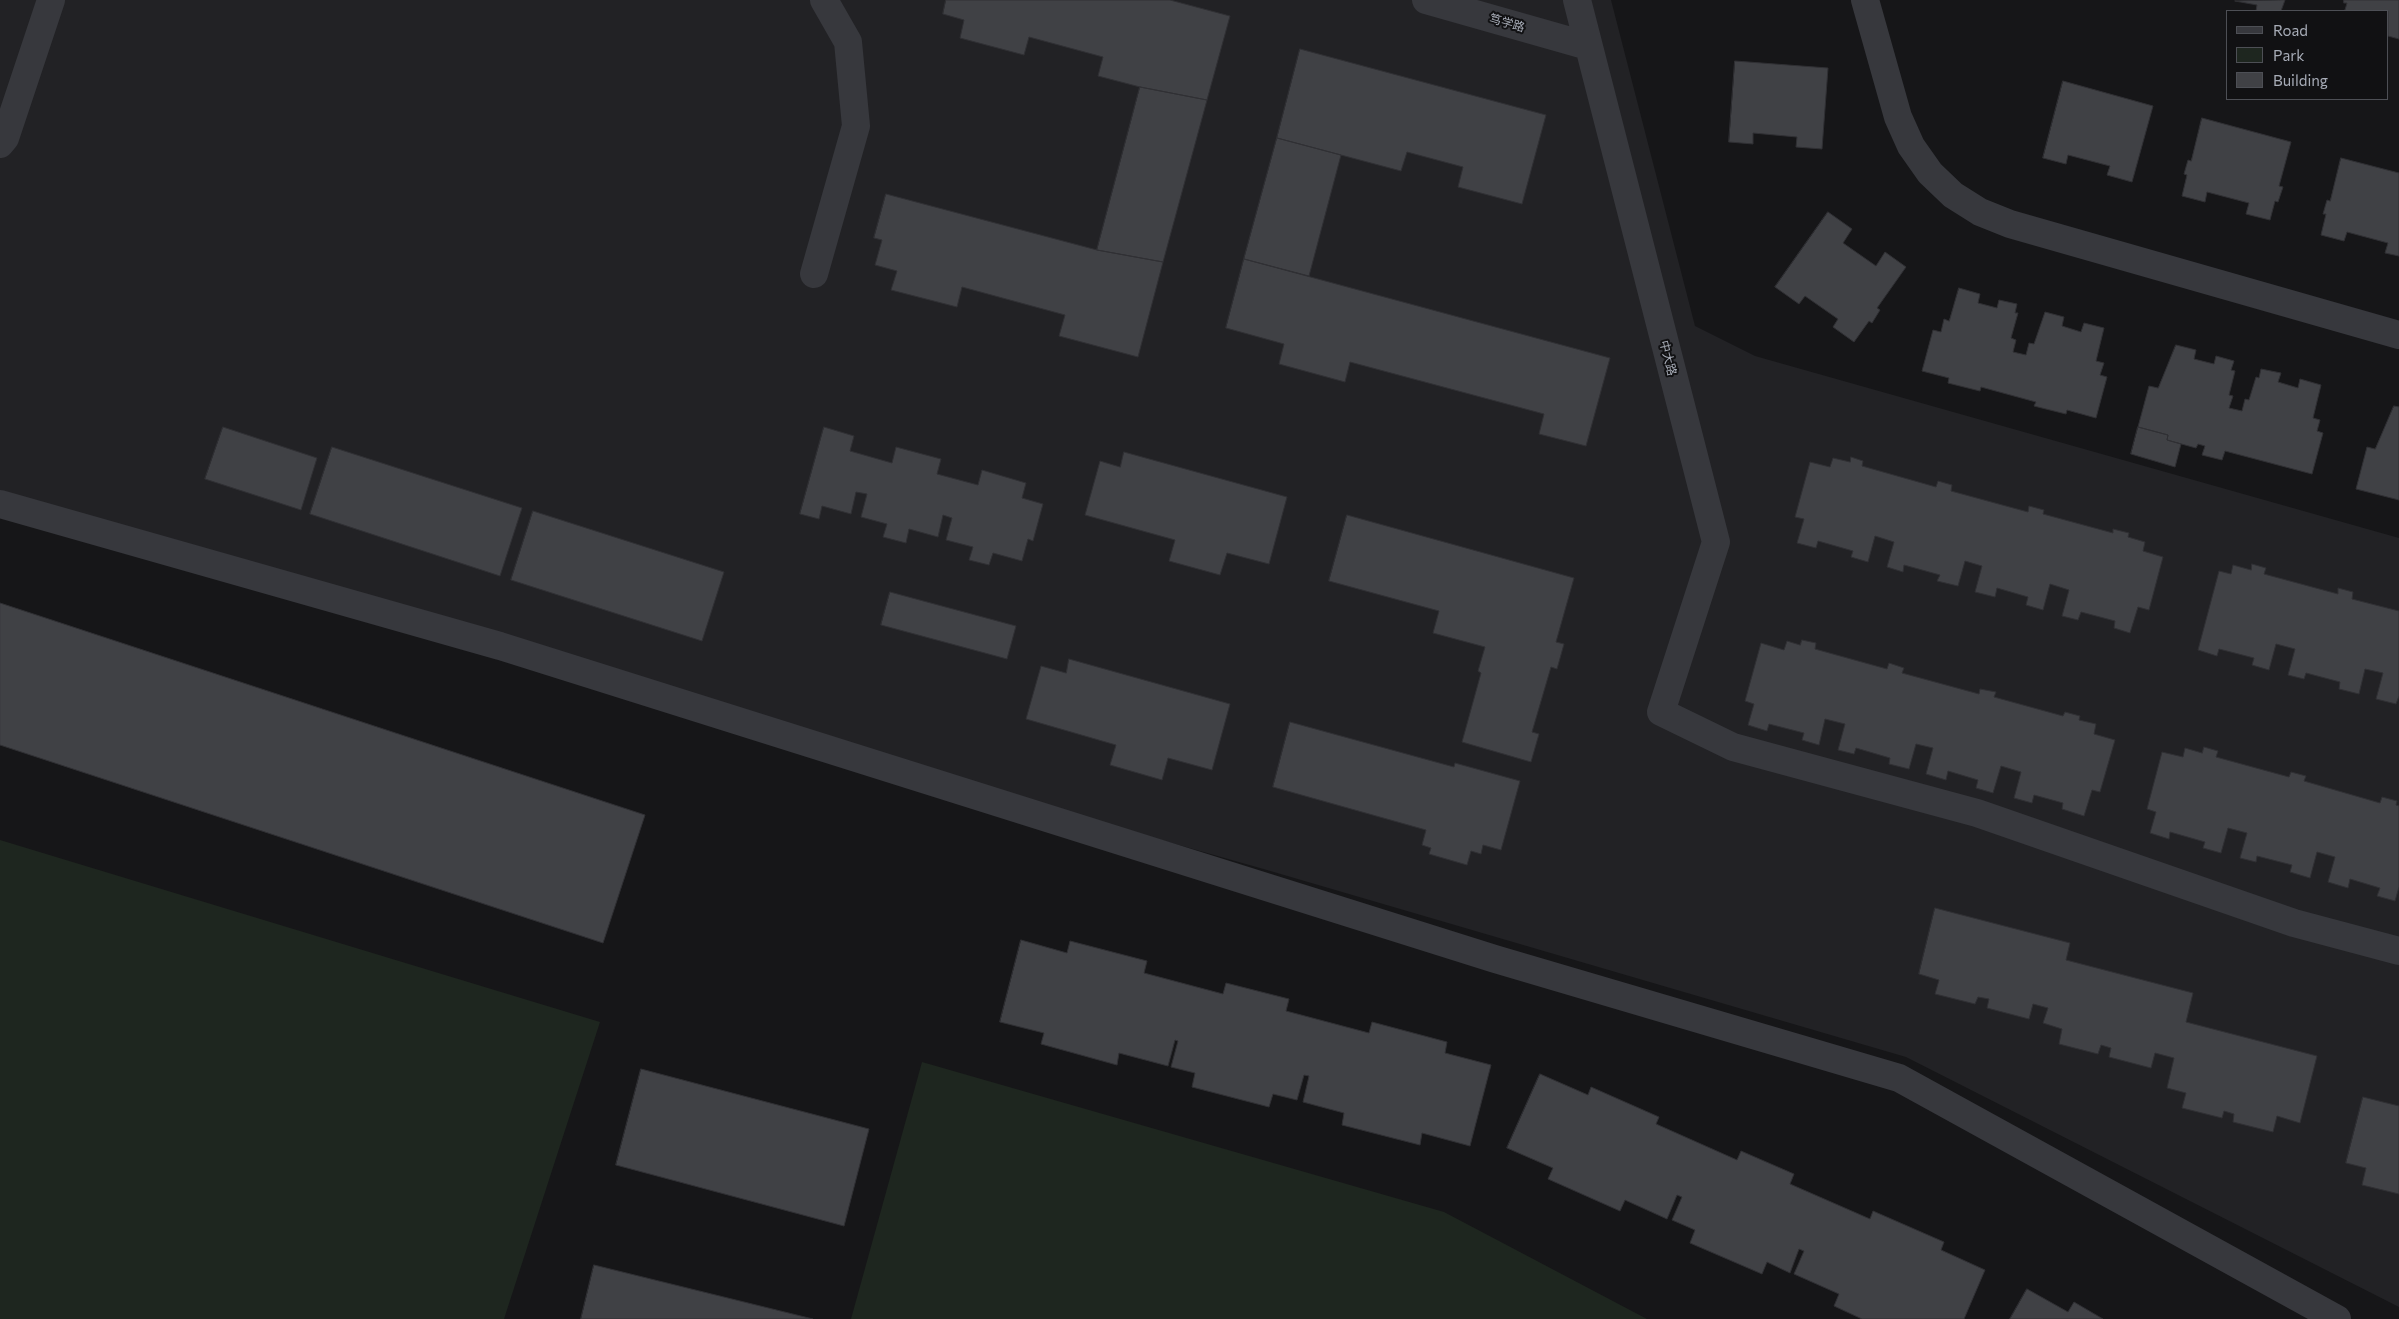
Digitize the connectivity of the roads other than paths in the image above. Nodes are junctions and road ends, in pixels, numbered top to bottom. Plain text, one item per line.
1 (51, 0) edge
2 (824, 0) edge
3 (1426, 0) edge
4 (1577, 0) edge
5 (1865, 0) edge
6 (1588, 46) junction
7 (0, 144) edge
8 (814, 274) dead end
9 (2399, 335) edge
10 (0, 504) edge
11 (2399, 951) edge
12 (2337, 1319) edge

1 - 7 street
2 - 8 street
3 - 6 street, 笃学路
4 - 6 street, 中大路
5 - 9 street
6 - 11 street, 中大路
10 - 12 street

